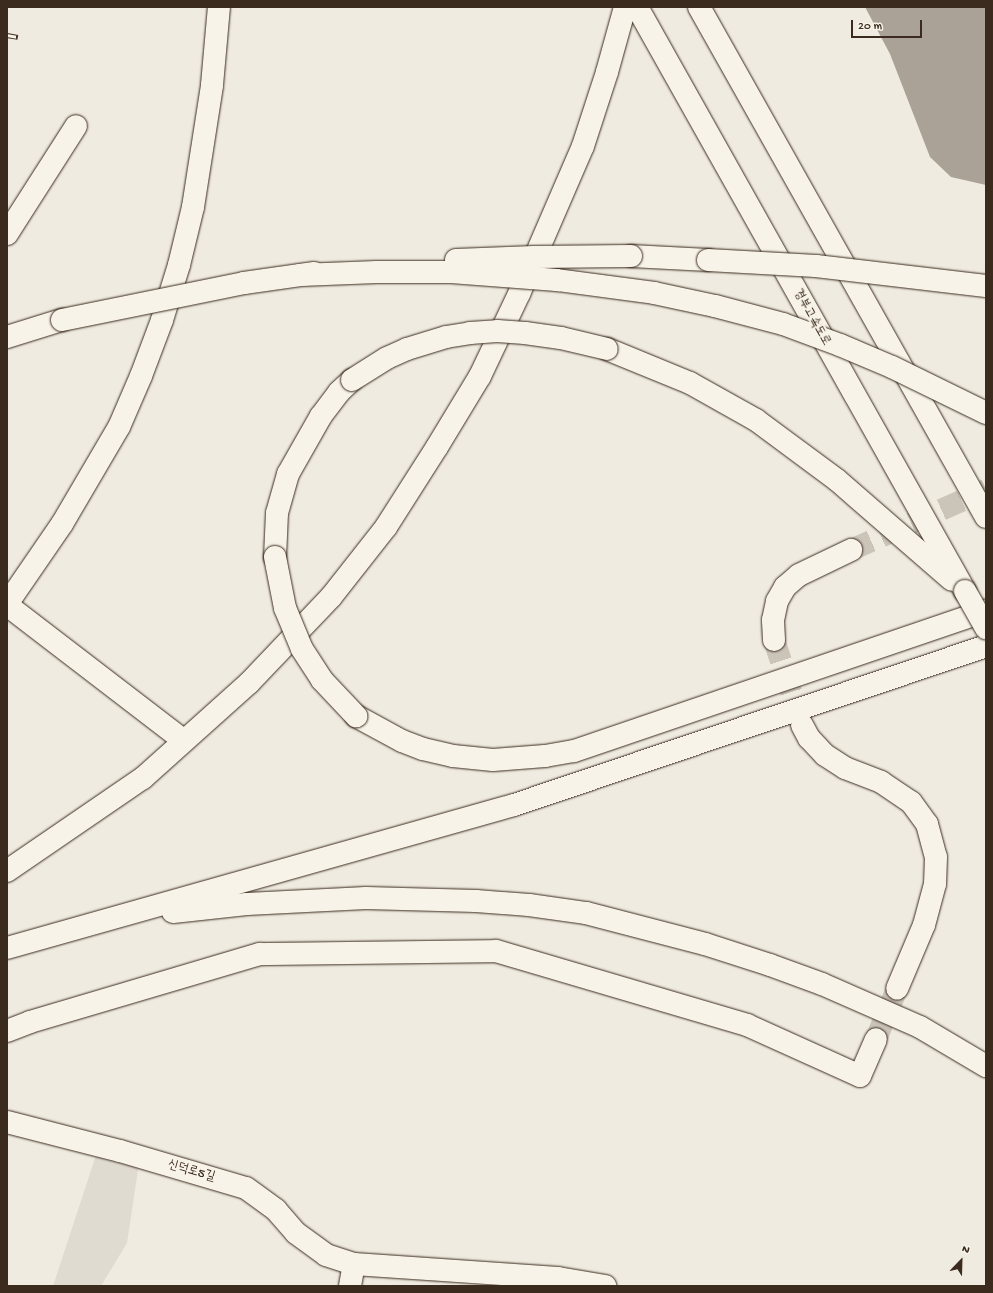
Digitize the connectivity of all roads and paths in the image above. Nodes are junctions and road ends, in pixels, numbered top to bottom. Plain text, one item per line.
1 (219, 7) edge
2 (625, 7) edge
3 (637, 7) edge
4 (699, 7) edge
5 (76, 126) dead end
6 (7, 234) edge
7 (300, 275) junction
8 (986, 286) edge
9 (7, 337) edge
10 (986, 413) edge
11 (986, 517) edge
12 (851, 550) tunnel mouth
13 (965, 591) junction
14 (7, 604) edge
15 (986, 611) edge
16 (986, 628) edge
17 (774, 640) tunnel mouth
18 (986, 646) edge
19 (802, 725) tunnel mouth
20 (184, 741) junction
21 (7, 871) edge
22 (14, 946) edge
23 (897, 989) tunnel mouth
24 (7, 1031) edge
25 (876, 1039) tunnel mouth
26 (986, 1066) edge
27 (7, 1122) edge
28 (354, 1264) junction
29 (350, 1286) edge
30 (605, 1286) edge

1 - 14 main road
2 - 20 main road
3 - 13 main road, 경부고속도로
4 - 11 main road
5 - 6 main road
7 - 8 main road, bridge
7 - 9 main road, bridge
7 - 10 main road, bridge
12 - 17 main road
13 - 15 main road, bridge
13 - 16 main road, 경부고속도로, bridge
14 - 20 main road
18 - 22 main road
19 - 23 main road
20 - 21 main road
22 - 26 main road
24 - 25 main road
27 - 28 main road, 신덕로5길
28 - 29 main road
28 - 30 main road, 신덕로5길

